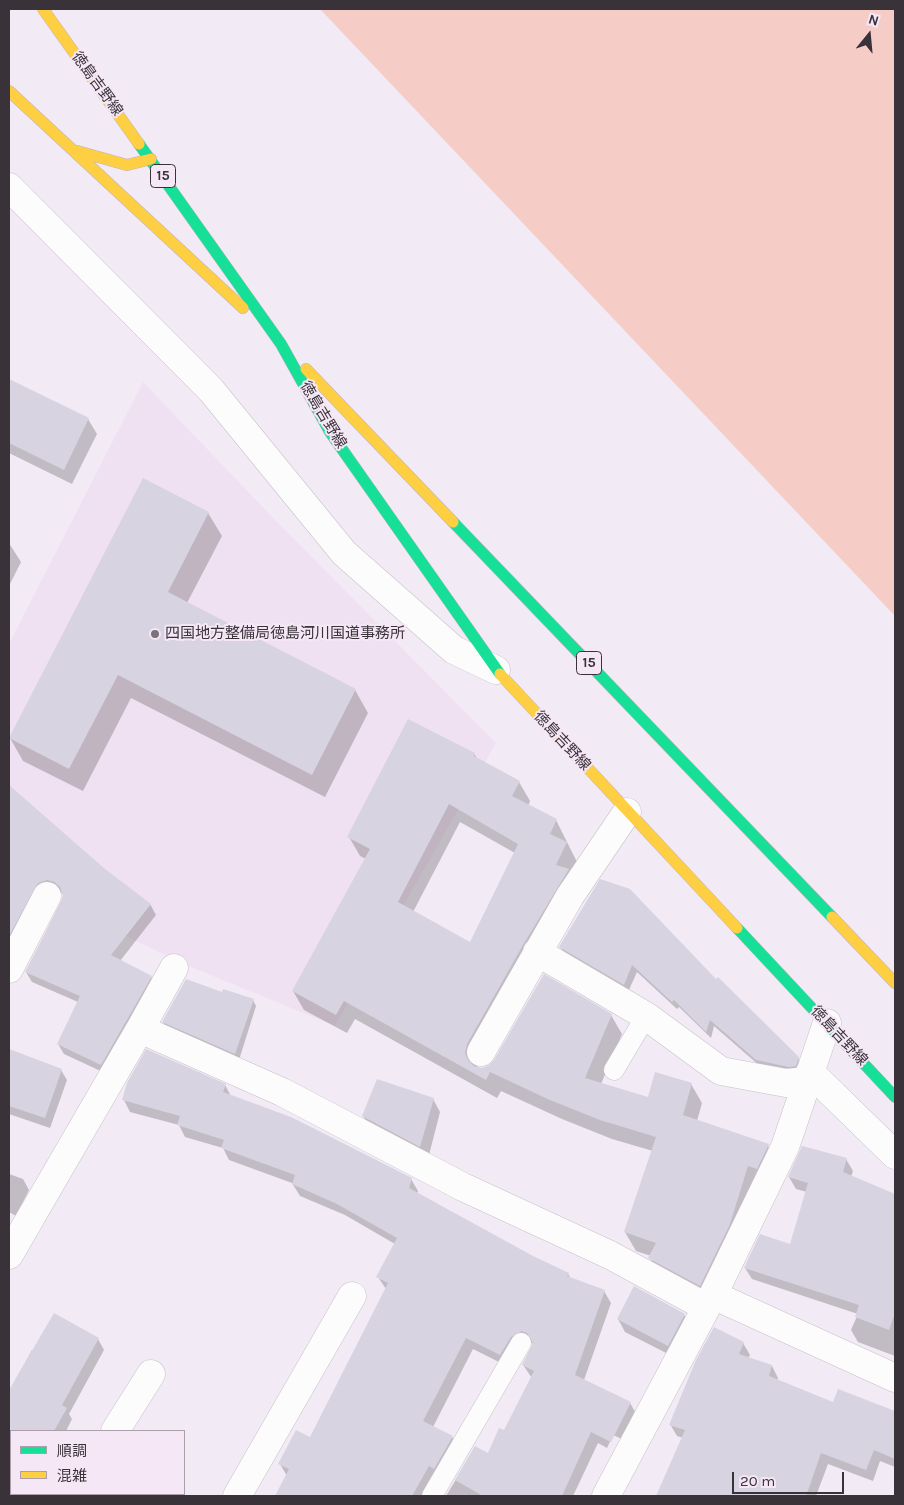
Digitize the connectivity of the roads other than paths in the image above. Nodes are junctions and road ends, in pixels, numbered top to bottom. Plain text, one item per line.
1 (43, 9) edge
2 (9, 90) edge
3 (68, 148) junction
4 (151, 158) junction
5 (9, 187) edge
6 (281, 344) junction
7 (496, 670) junction
8 (627, 812) junction
9 (47, 896) dead end
10 (537, 952) junction
11 (174, 968) dead end
12 (9, 969) edge
13 (895, 983) edge
14 (646, 1016) junction
15 (827, 1023) junction
16 (140, 1029) junction
17 (481, 1052) dead end
18 (614, 1070) dead end
19 (809, 1076) junction
20 (895, 1097) edge
21 (895, 1155) edge
22 (9, 1255) edge
23 (352, 1296) dead end
24 (710, 1301) junction
25 (521, 1343) dead end
26 (151, 1374) dead end
27 (895, 1378) edge
28 (116, 1430) edge
29 (237, 1496) edge
30 (432, 1496) edge
31 (606, 1496) edge

1 - 4 main road, 徳島吉野線 / 15
2 - 3 main road, 徳島吉野線 / 15
3 - 4 main road, 徳島吉野線 / 15
3 - 6 main road, 徳島吉野線 / 15
4 - 6 main road, 徳島吉野線 / 15
5 - 7 street
6 - 7 main road, 徳島吉野線 / 15
6 - 13 main road, 徳島吉野線 / 15
7 - 8 main road, 徳島吉野線 / 15
8 - 10 street
8 - 15 main road, 徳島吉野線 / 15
9 - 12 street
10 - 14 street
10 - 17 street
11 - 16 street
14 - 18 lane
14 - 19 street
15 - 19 street
15 - 20 main road, 徳島吉野線 / 15
16 - 22 street
16 - 24 street
19 - 21 street
19 - 24 street
23 - 29 street
24 - 27 street
24 - 31 street
25 - 30 lane
26 - 28 street

